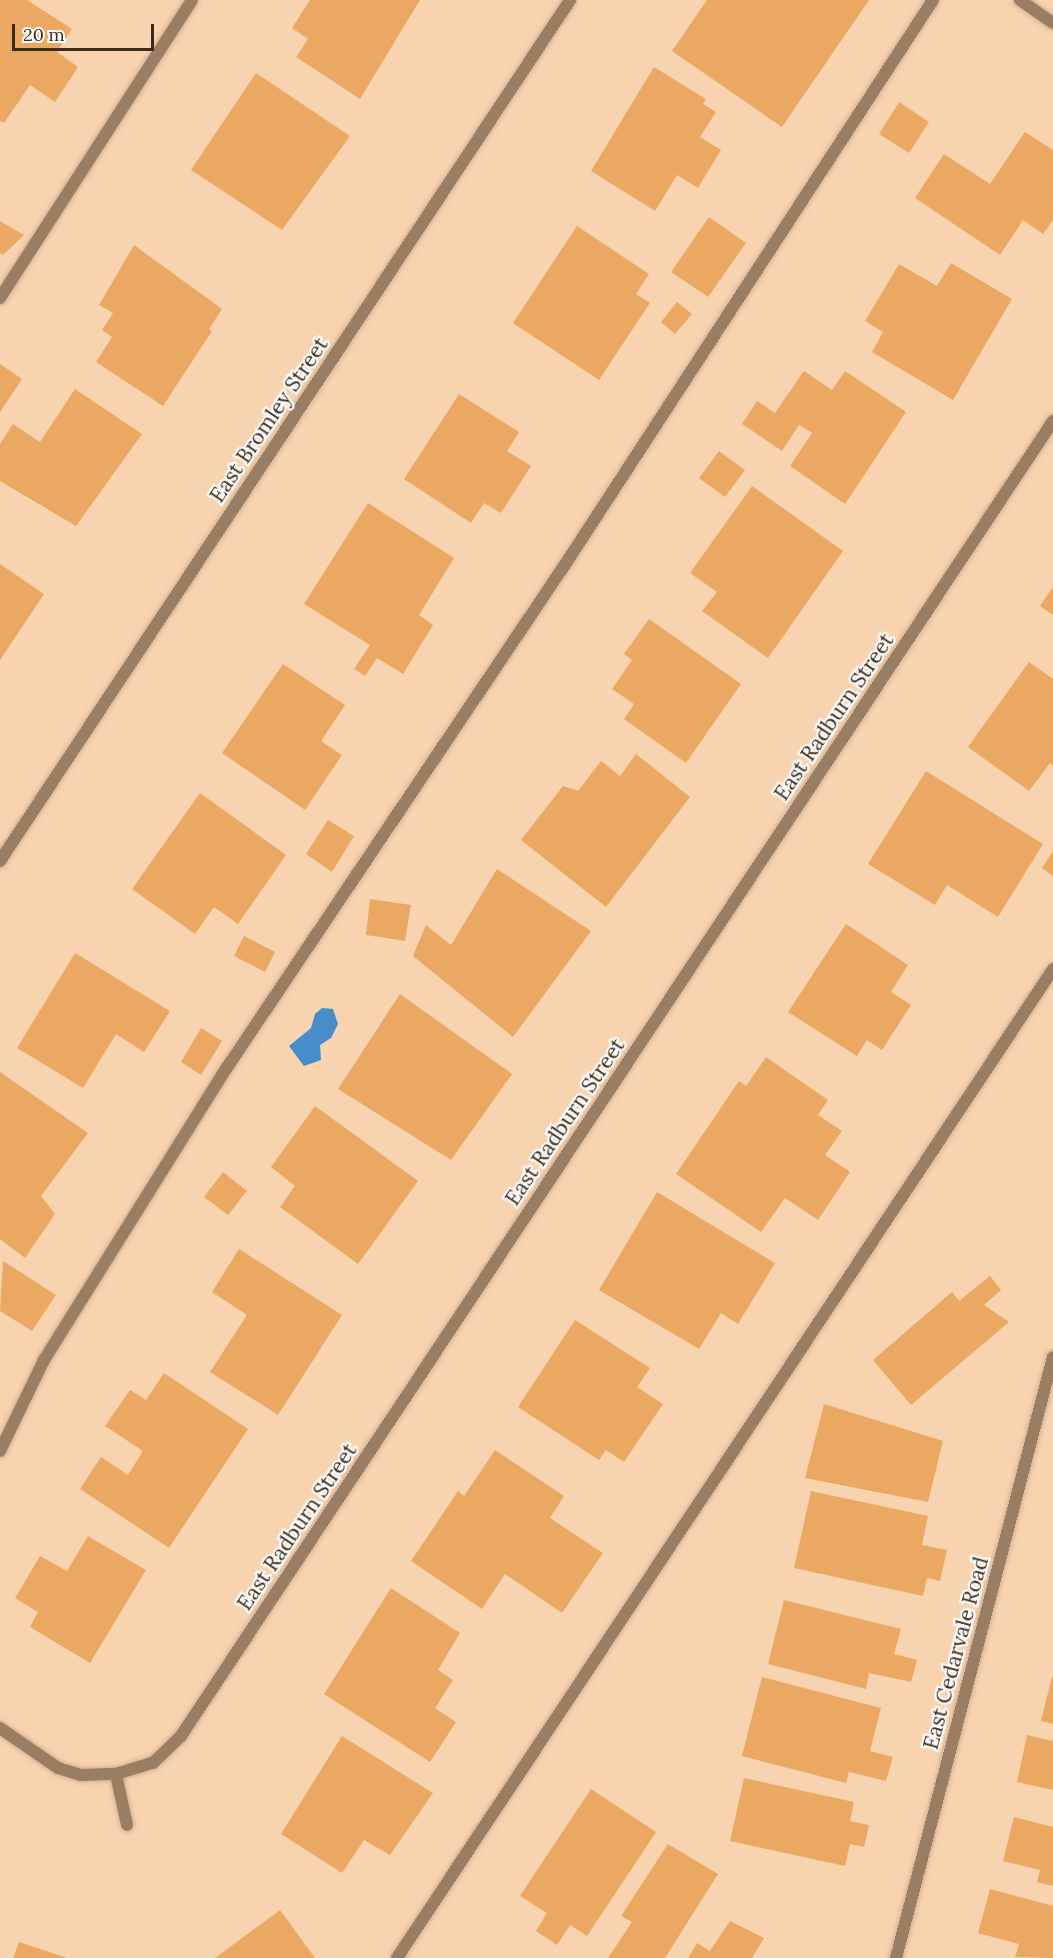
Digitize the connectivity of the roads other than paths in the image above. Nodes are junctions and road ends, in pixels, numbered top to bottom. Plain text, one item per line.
1 (192, 0) edge
2 (570, 0) edge
3 (933, 0) edge
4 (1020, 0) edge
5 (1053, 22) edge
6 (0, 298) edge
7 (1053, 421) edge
8 (0, 861) edge
9 (1053, 969) edge
10 (1053, 1357) edge
11 (0, 1451) edge
12 (0, 1728) edge
13 (116, 1774) junction
14 (127, 1825) dead end
15 (397, 1958) edge
16 (896, 1958) edge

1 - 6 street
2 - 8 street, East Bromley Street
3 - 11 street
4 - 5 street
7 - 13 street, East Radburn Street
9 - 15 street
10 - 16 street, East Cedarvale Road
12 - 13 street, East Radburn Street
13 - 14 street

